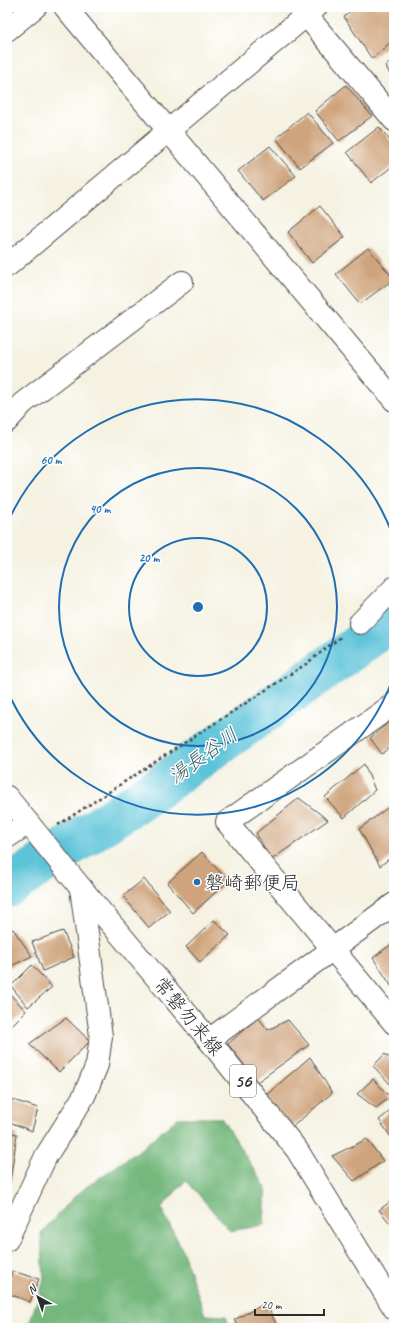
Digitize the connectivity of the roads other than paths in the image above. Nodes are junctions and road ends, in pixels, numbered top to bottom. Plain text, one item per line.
1 (35, 7) edge
2 (65, 7) edge
3 (311, 11) edge
4 (7, 30) edge
5 (394, 120) edge
6 (168, 130) junction
7 (7, 266) edge
8 (182, 282) dead end
9 (394, 400) edge
10 (7, 421) edge
11 (394, 588) edge
12 (360, 623) road end
13 (394, 704) edge
14 (7, 797) edge
15 (37, 835) junction
16 (7, 837) edge
17 (75, 880) junction
18 (394, 904) edge
19 (332, 950) junction
20 (394, 1023) edge
21 (209, 1040) junction
22 (7, 1240) edge
23 (394, 1308) edge

1 - 4 street
2 - 6 street
3 - 5 street
3 - 6 street
6 - 7 street
6 - 9 street
8 - 10 street
11 - 12 street
13 - 19 street
14 - 15 street, 常磐勿来線 / 56
15 - 16 street
15 - 17 street, 常磐勿来線 / 56
17 - 21 street, 常磐勿来線 / 56
17 - 22 street
18 - 19 street
19 - 20 street
19 - 21 street
21 - 23 street, 常磐勿来線 / 56

